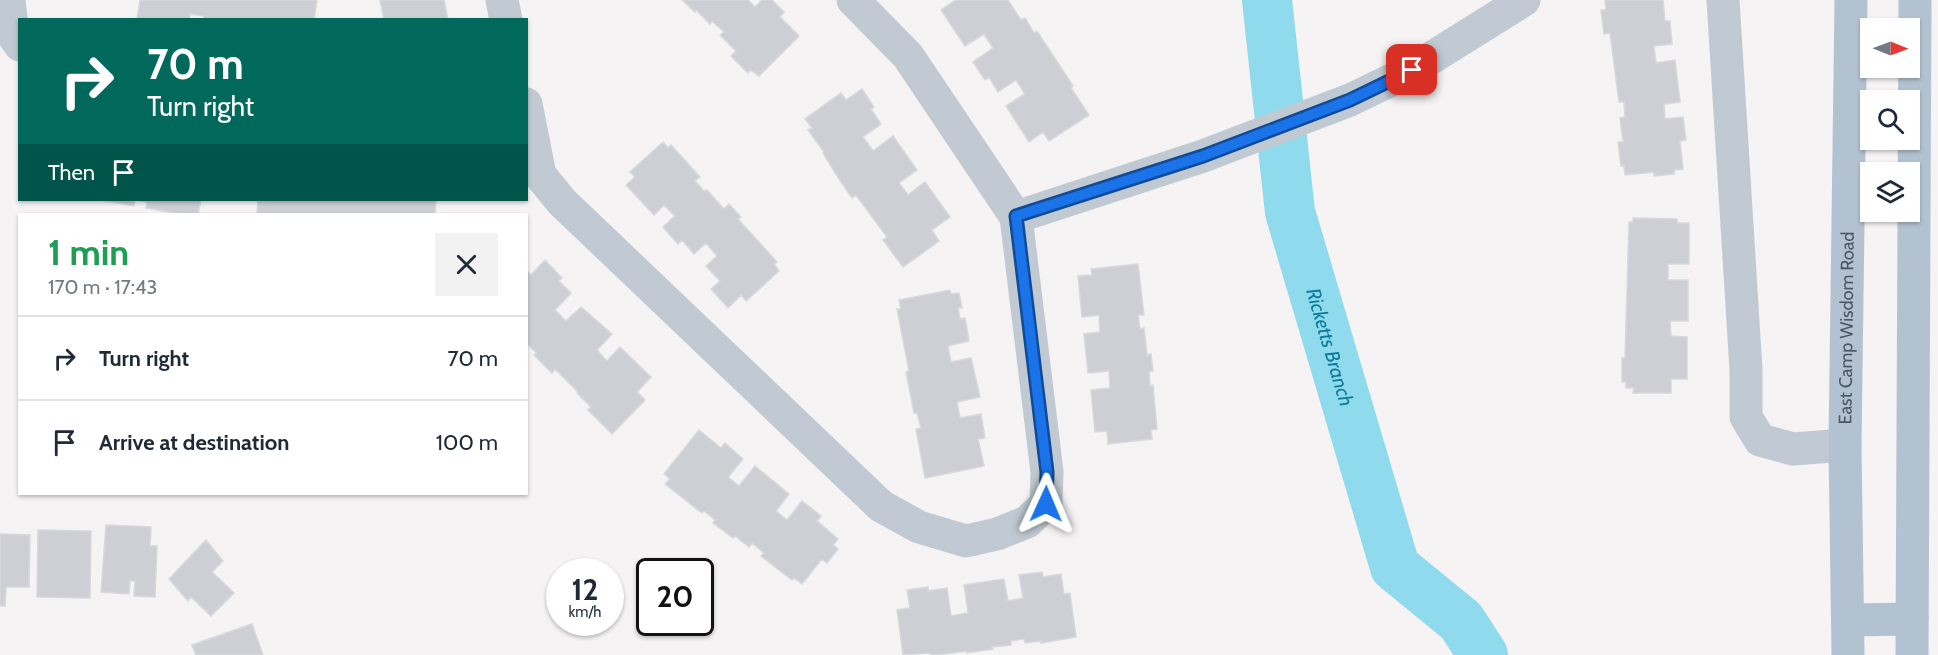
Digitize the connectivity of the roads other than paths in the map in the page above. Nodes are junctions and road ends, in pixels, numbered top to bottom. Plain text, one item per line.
1 (9, 0) edge
2 (502, 0) edge
3 (853, 0) edge
4 (1524, 0) edge
5 (1723, 0) edge
6 (1851, 0) edge
7 (1915, 0) edge
8 (506, 18) edge
9 (18, 42) edge
10 (528, 115) edge
11 (1016, 216) junction
12 (1845, 445) junction
13 (1912, 619) junction
14 (1848, 620) junction
15 (1848, 655) edge
16 (1912, 655) edge

1 - 9 lane
2 - 8 lane
3 - 11 lane
4 - 11 lane
5 - 12 lane
6 - 12 main road, East Camp Wisdom Road
7 - 13 main road
10 - 11 lane
12 - 14 main road, East Camp Wisdom Road
13 - 14 main road
13 - 16 main road
14 - 15 main road, East Camp Wisdom Road

